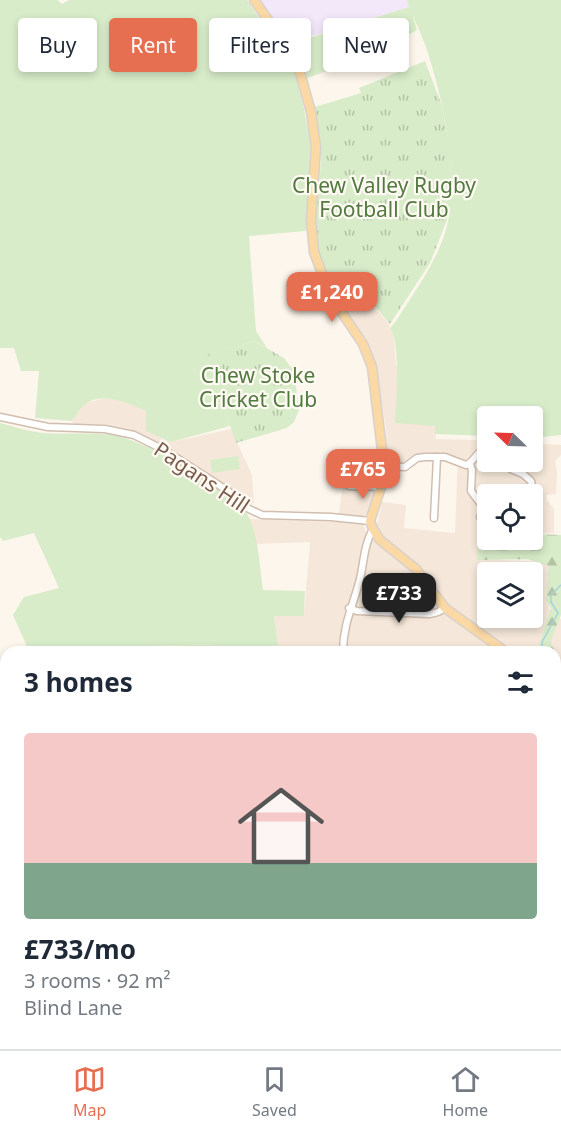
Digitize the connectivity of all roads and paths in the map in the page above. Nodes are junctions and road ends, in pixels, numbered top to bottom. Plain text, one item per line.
1 (254, 0) edge
2 (0, 417) edge
3 (477, 455) edge
4 (438, 457) junction
5 (470, 464) junction
6 (381, 466) junction
7 (518, 472) edge
8 (358, 479) dead end
9 (532, 484) edge
10 (349, 486) dead end
11 (357, 487) junction
12 (381, 487) junction
13 (477, 498) edge
14 (434, 518) dead end
15 (371, 525) junction
16 (349, 608) junction
17 (444, 608) junction
18 (343, 646) edge
19 (498, 646) edge

1 - 6 main road
2 - 15 street, Pagans Hill
3 - 5 street
4 - 5 street
4 - 6 street
4 - 14 street
5 - 13 street
6 - 12 main road
7 - 9 street
8 - 11 street
10 - 11 street
11 - 12 street
12 - 15 main road
15 - 16 street
15 - 17 main road
16 - 17 street
16 - 18 street
17 - 19 main road

